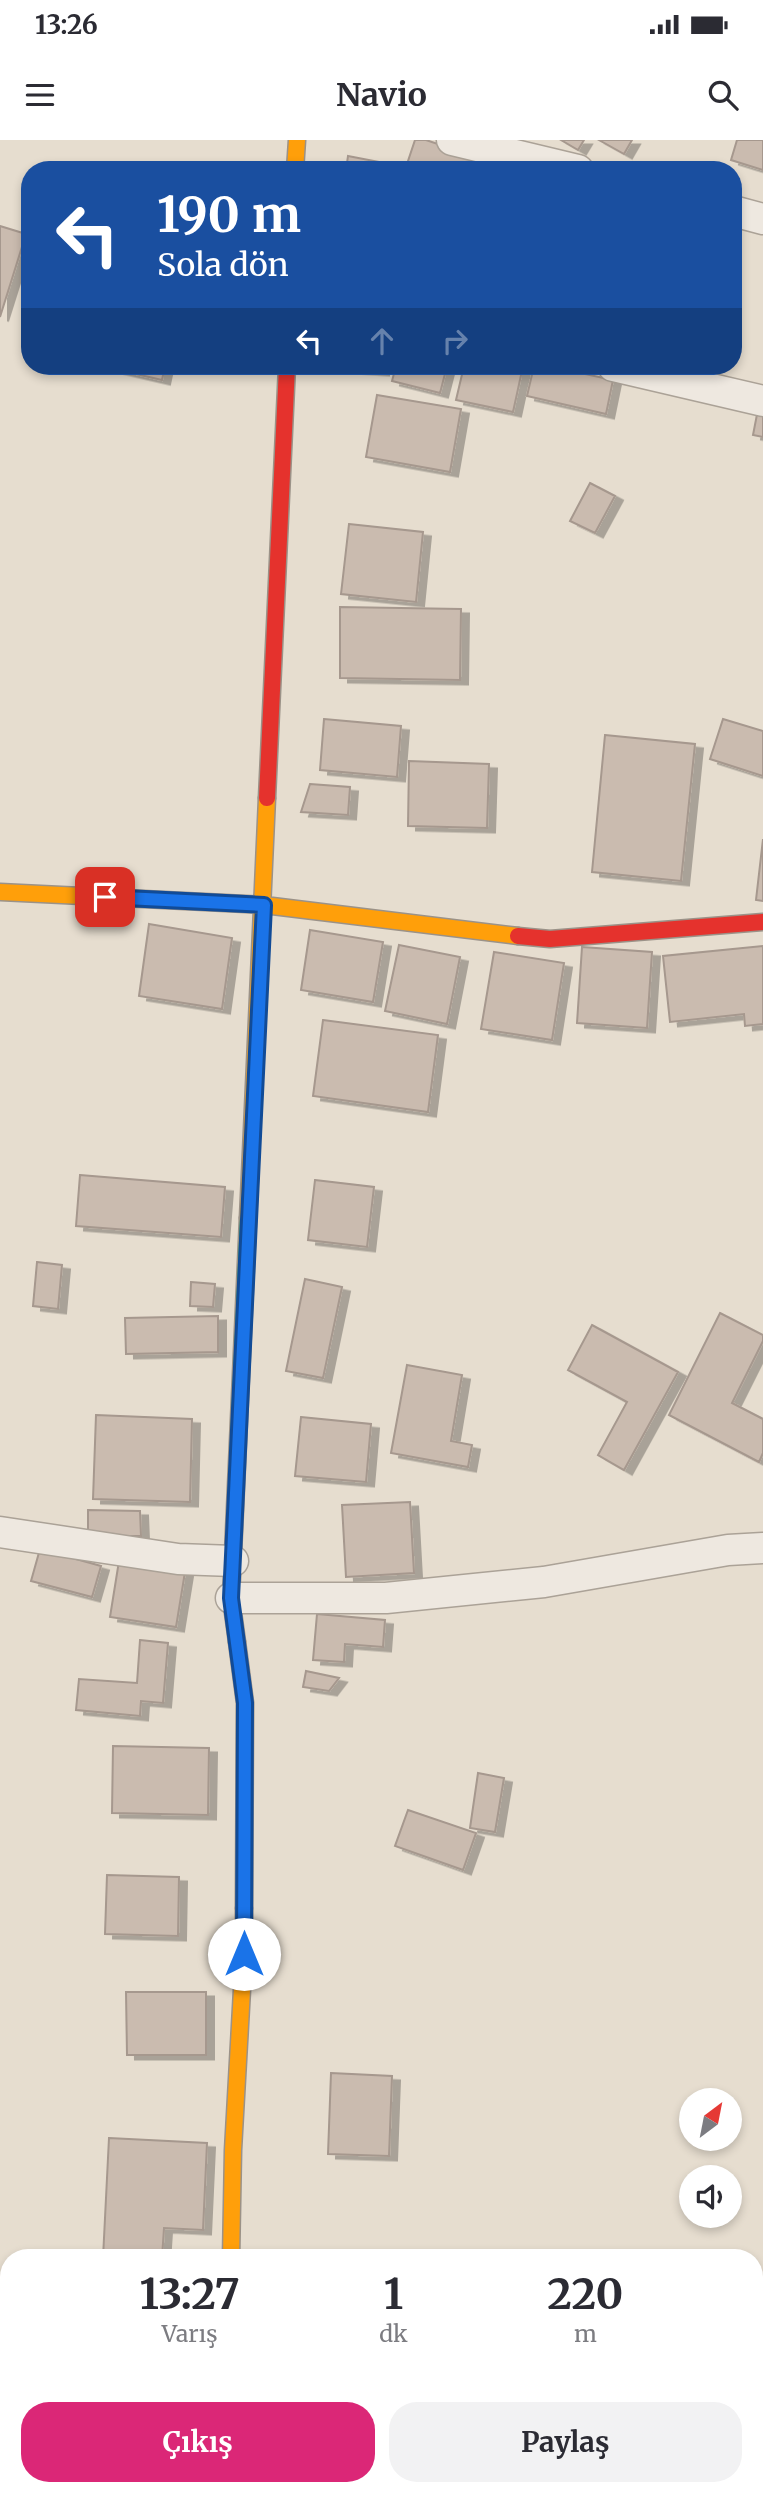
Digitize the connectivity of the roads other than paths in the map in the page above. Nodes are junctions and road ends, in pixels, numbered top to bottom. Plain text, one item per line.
1 (297, 140) edge
2 (452, 140) edge
3 (296, 161) edge
4 (540, 161) edge
5 (742, 213) edge
6 (763, 219) edge
7 (287, 375) edge
8 (652, 375) edge
9 (763, 401) edge
10 (0, 892) edge
11 (264, 905) junction
12 (763, 922) edge
13 (0, 1532) edge
14 (763, 1548) edge
15 (233, 1561) junction
16 (231, 1598) junction
17 (230, 2249) edge

1 - 3 street
2 - 4 street
5 - 6 street
7 - 11 street
8 - 9 street
10 - 11 street
11 - 12 street
11 - 15 street
13 - 15 street
14 - 16 street
15 - 16 street
16 - 17 street

